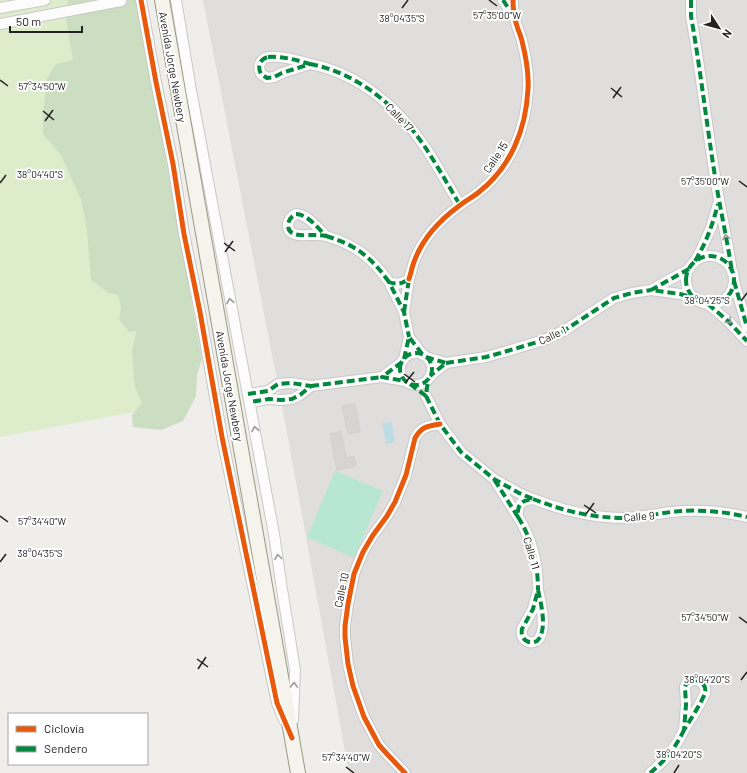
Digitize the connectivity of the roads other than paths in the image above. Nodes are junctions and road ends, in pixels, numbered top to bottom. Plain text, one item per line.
1 (45, 0) edge
2 (121, 0) edge
3 (141, 0) edge
4 (162, 0) edge
5 (176, 0) edge
6 (503, 0) edge
7 (513, 0) edge
8 (691, 0) edge
9 (0, 8) edge
10 (514, 17) junction
11 (0, 24) edge
12 (310, 64) dead end
13 (719, 202) junction
14 (460, 204) junction
15 (326, 236) dead end
16 (691, 266) junction
17 (733, 276) junction
18 (409, 279) junction
19 (389, 282) junction
20 (650, 290) junction
21 (694, 298) junction
22 (708, 304) junction
23 (404, 312) junction
24 (747, 327) edge
25 (409, 337) junction
26 (747, 341) edge
27 (424, 356) junction
28 (403, 360) junction
29 (446, 363) junction
30 (382, 377) junction
31 (429, 377) junction
32 (407, 382) junction
33 (311, 386) junction
34 (269, 395) junction
35 (426, 396) junction
36 (249, 398) junction
37 (440, 424) junction
38 (494, 479) junction
39 (533, 499) junction
40 (518, 517) junction
41 (747, 518) edge
42 (538, 590) dead end
43 (684, 730) dead end
44 (292, 738) junction
45 (298, 773) edge
46 (406, 773) edge
47 (650, 773) edge

1 - 9 street
2 - 11 street
3 - 44 street
4 - 44 main road, Avenida Jorge Newbery
36 -> 5 street
6 - 10 street
7 - 10 street
8 - 13 street
10 - 14 street, Calle 15
12 - 14 street, Calle 17
13 - 16 street
17 -> 13 street
14 - 18 street, Calle 15
15 - 19 street
16 - 17 street
16 - 20 street
16 - 21 street
17 - 22 street
17 - 24 street
18 - 19 street
18 - 23 street, Calle 15
19 - 23 street
20 - 21 street
20 - 29 street, Calle 1
21 - 22 street
22 -> 26 street
23 - 25 street
25 - 27 street
25 - 28 street
27 - 28 street
27 - 29 street
27 - 31 street
28 - 30 street
28 - 32 street
29 - 31 street
30 - 32 street
30 - 33 street
31 - 32 street
31 - 35 street
32 - 35 street
33 - 34 street
33 - 34 street
34 - 36 street
35 - 37 street
44 -> 36 street
37 - 38 street
37 - 46 street, Calle 10
38 - 39 street, Calle 9
38 - 40 street, Calle 11
39 - 40 street
39 - 41 street, Calle 9
40 - 42 street, Calle 11
43 - 47 street
44 - 45 main road, Avenida Jorge Newbery

